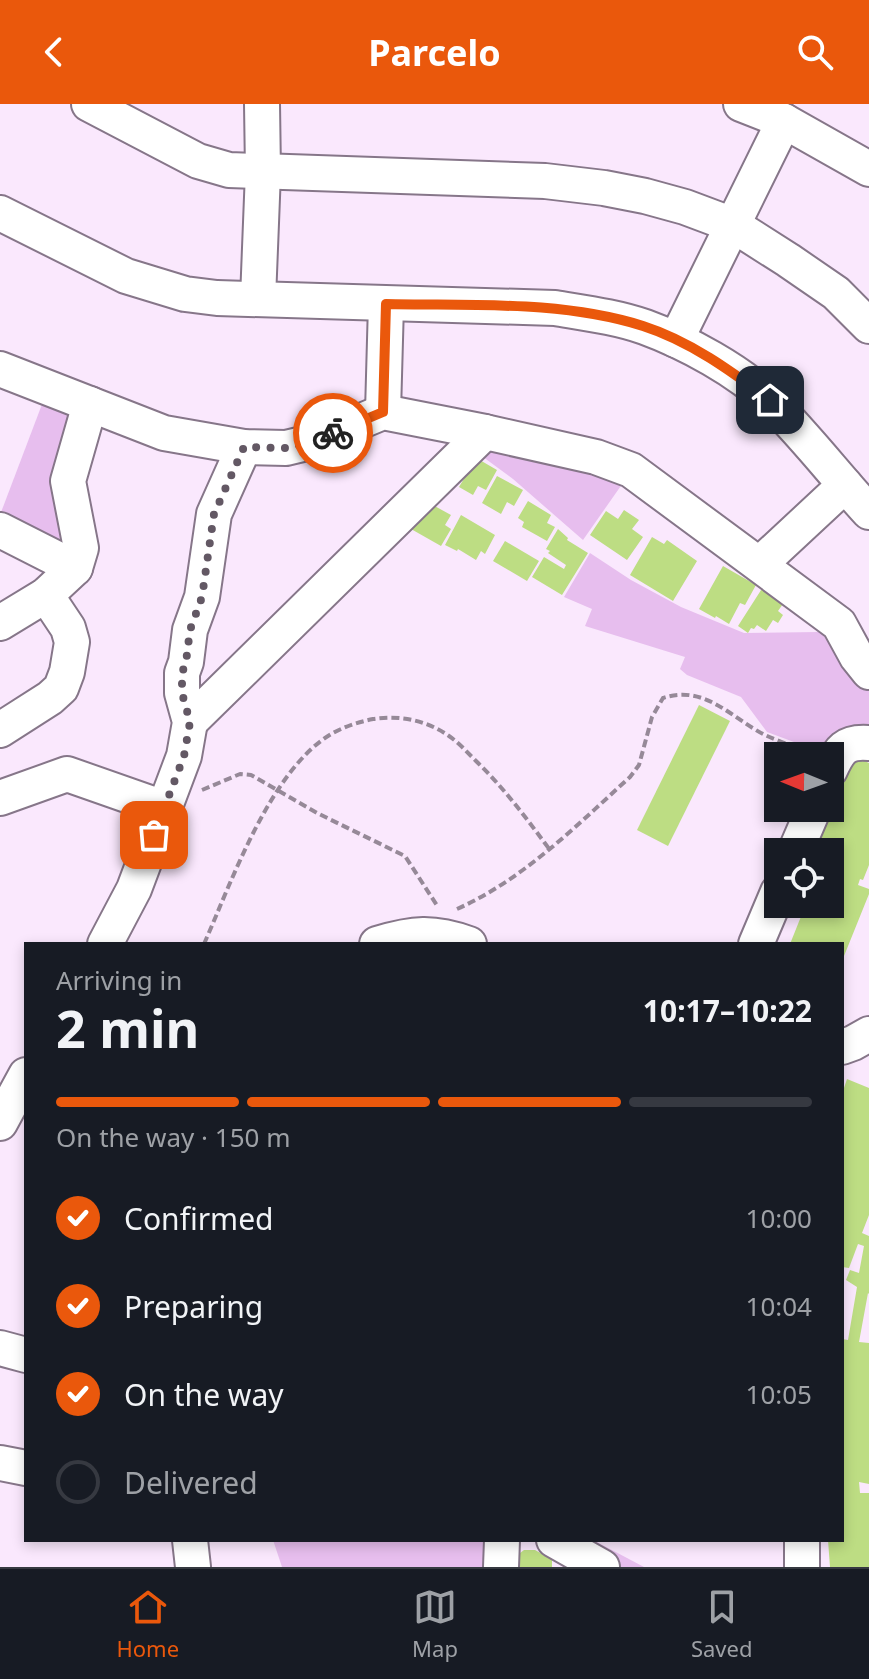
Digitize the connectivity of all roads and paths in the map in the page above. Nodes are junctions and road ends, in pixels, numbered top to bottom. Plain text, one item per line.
1 (262, 104) edge
2 (741, 104) edge
3 (98, 106) edge
4 (784, 121) junction
5 (869, 169) edge
6 (263, 172) junction
7 (0, 213) edge
8 (733, 225) junction
9 (258, 299) junction
10 (386, 304) junction
11 (869, 326) edge
12 (676, 340) junction
13 (0, 369) edge
14 (90, 404) junction
15 (383, 412) junction
16 (485, 432) junction
17 (244, 447) junction
18 (845, 485) junction
19 (869, 512) edge
20 (0, 530) edge
21 (760, 564) junction
22 (75, 568) junction
23 (46, 595) junction
24 (0, 623) edge
25 (869, 672) edge
26 (190, 722) junction
27 (0, 730) edge
28 (779, 742) edge
29 (869, 743) edge
30 (844, 748) edge
31 (278, 791) junction
32 (0, 798) edge
33 (164, 808) junction
34 (550, 850) junction
35 (767, 918) edge
36 (449, 932) edge
37 (106, 942) edge
38 (205, 942) edge
39 (384, 942) edge
40 (757, 942) edge
41 (869, 1034) edge
42 (844, 1046) edge
43 (24, 1079) edge
44 (0, 1123) edge
45 (0, 1348) edge
46 (24, 1354) edge
47 (0, 1463) edge
48 (24, 1468) edge
49 (190, 1542) edge
50 (502, 1542) edge
51 (558, 1542) edge
52 (802, 1542) edge
53 (193, 1567) edge
54 (501, 1567) edge
55 (602, 1567) edge
56 (802, 1567) edge

1 - 6 street
2 - 4 street
3 - 6 street
4 - 5 street
4 - 8 street
6 - 8 street
6 - 9 street
7 - 9 street
8 - 11 street
8 - 12 street
9 - 10 street
10 - 12 street
10 - 15 street
12 - 18 street
13 - 14 street
14 - 17 street
14 - 22 street
15 - 16 street
15 - 17 street
16 - 21 street
16 - 26 street
17 - 26 street
18 - 19 street
18 - 21 street
20 - 22 street
21 - 25 street
22 - 23 street
23 - 24 street
23 - 27 street
26 - 33 street
28 - 34 path
29 - 30 street
31 - 33 path
31 - 34 path
31 - 36 path
31 - 38 path
32 - 33 street
33 - 37 street
34 - 36 path
35 - 40 street
36 - 39 street
41 - 42 street
43 - 44 street
45 - 46 street
47 - 48 street
49 - 53 street
50 - 54 street
51 - 55 street
52 - 56 street

